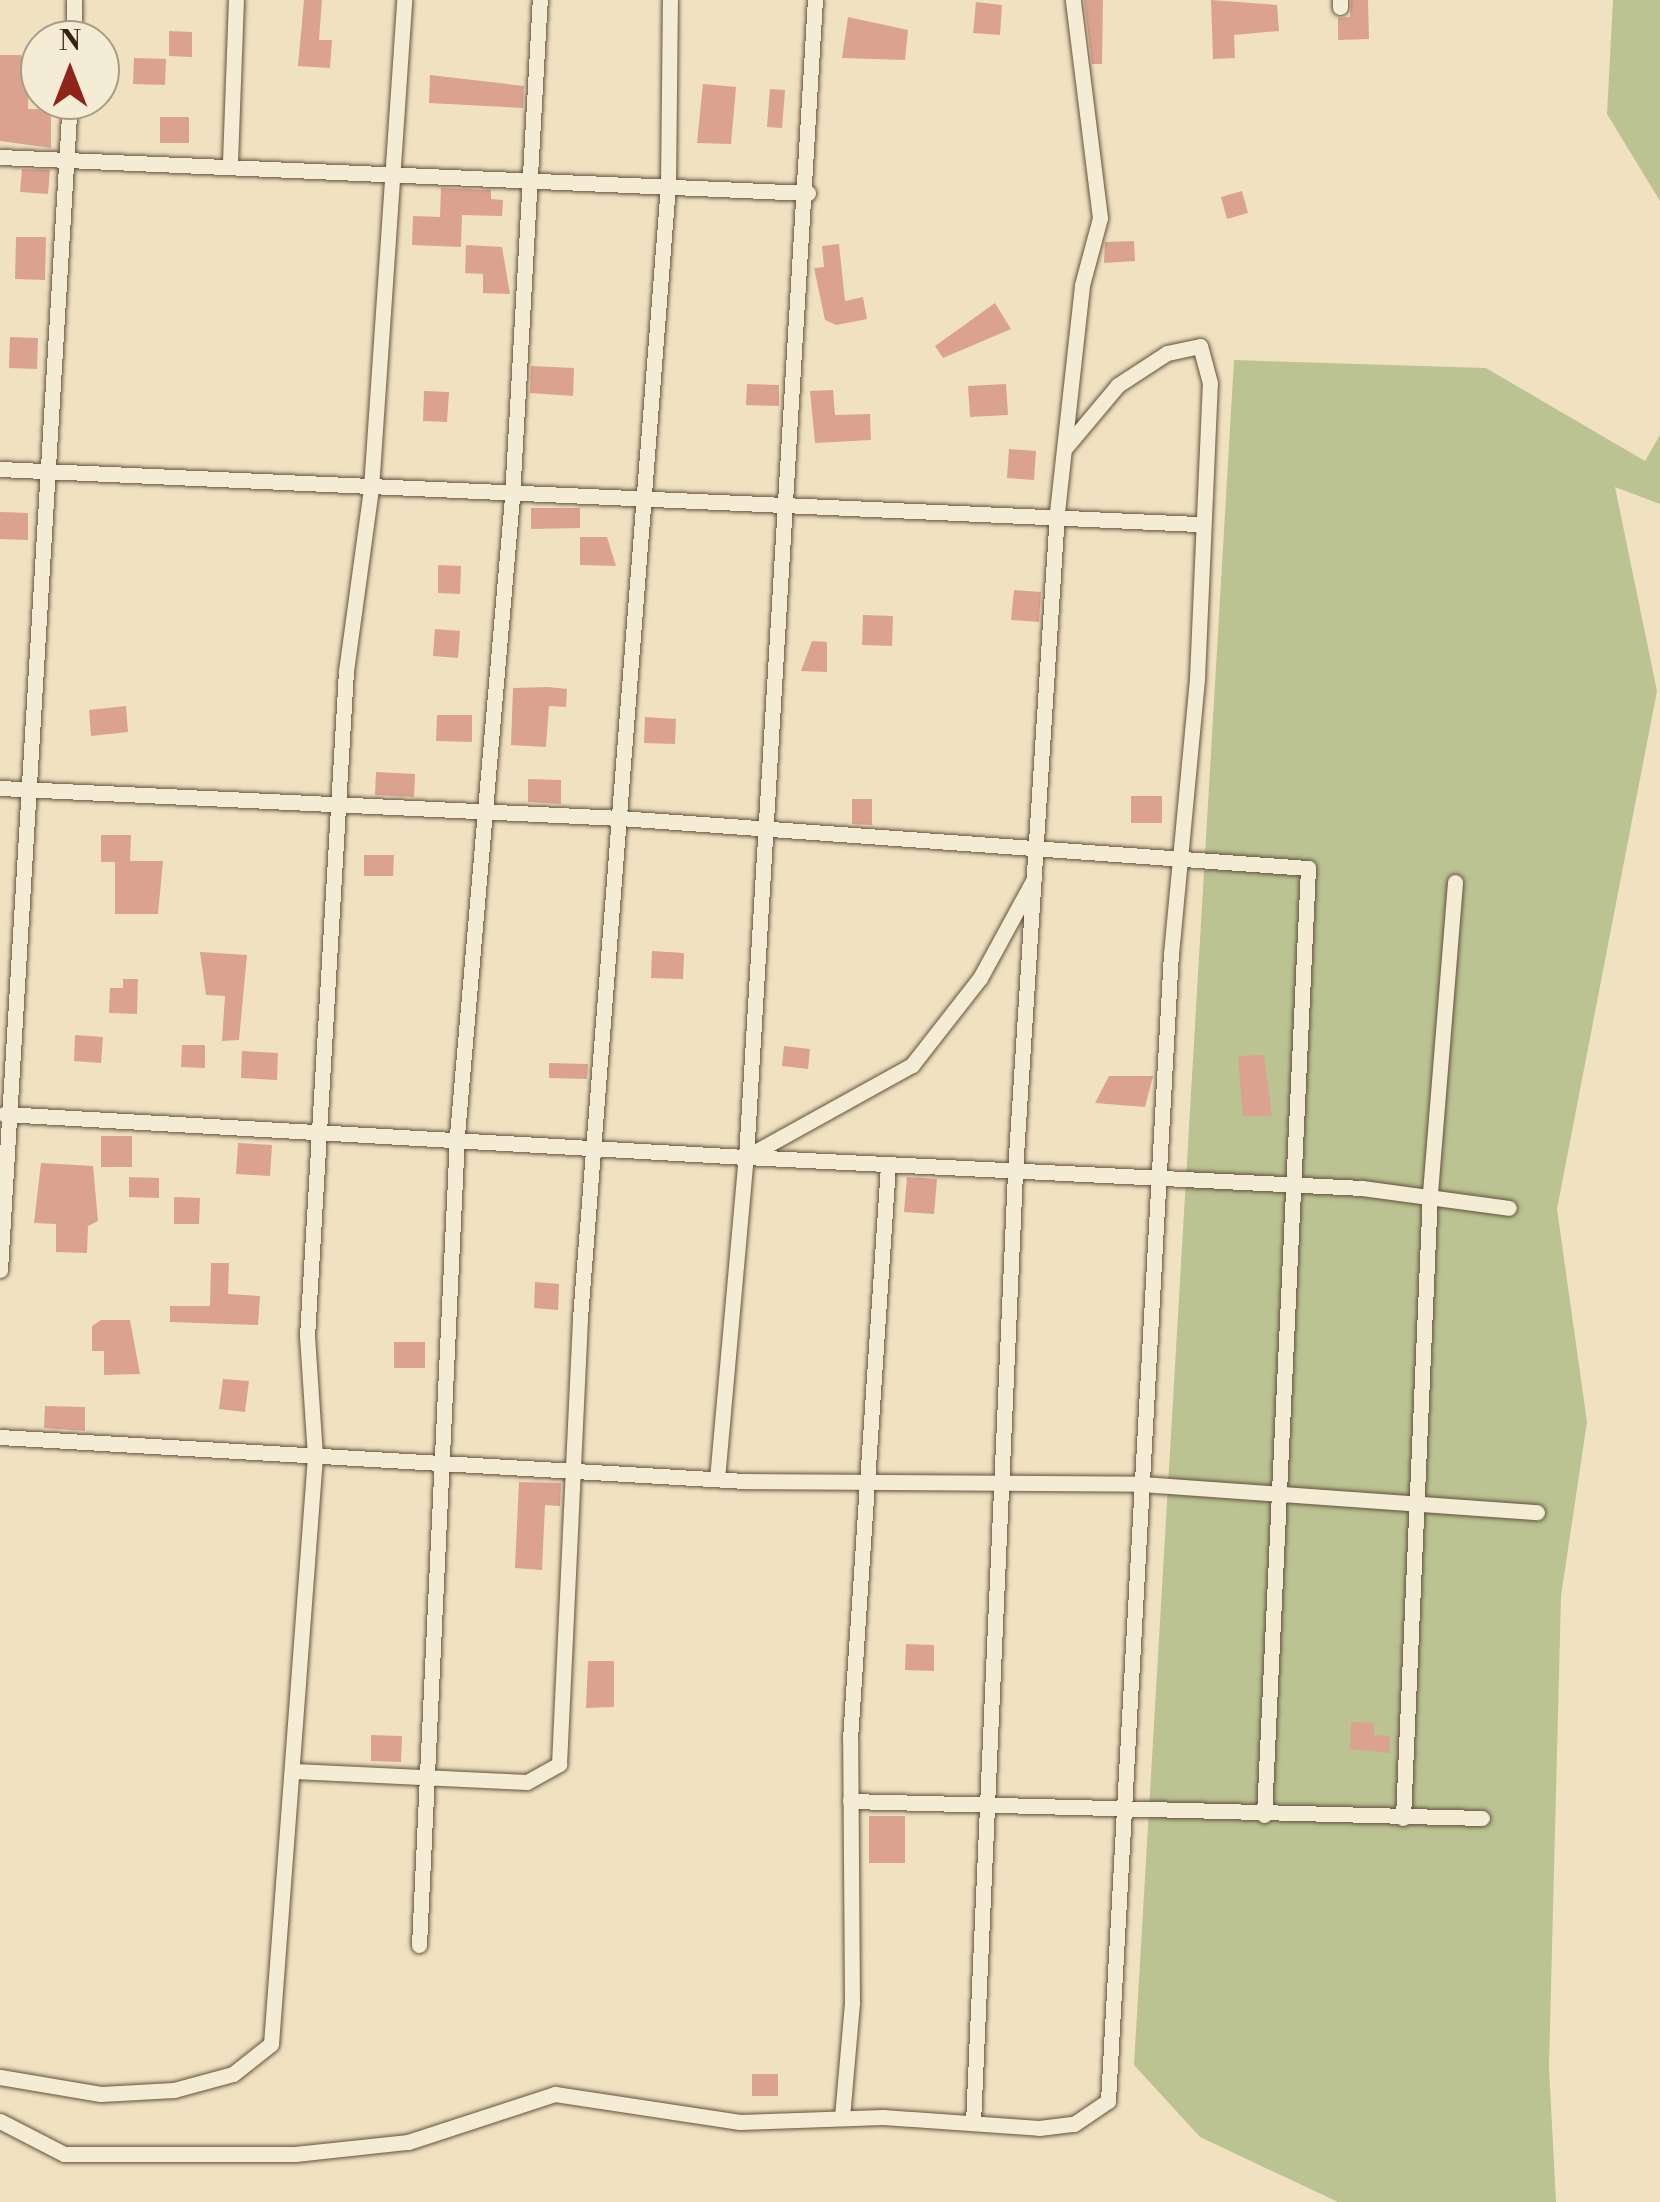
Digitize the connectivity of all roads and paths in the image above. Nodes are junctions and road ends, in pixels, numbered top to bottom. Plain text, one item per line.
1 (236, 0) edge
2 (404, 0) edge
3 (540, 0) edge
4 (670, 0) edge
5 (815, 0) edge
6 (1072, 0) edge
7 (69, 120) edge
8 (0, 158) edge
9 (66, 160) junction
10 (230, 162) junction
11 (393, 173) junction
12 (532, 176) junction
13 (668, 185) junction
14 (808, 193) junction
15 (1066, 446) junction
16 (0, 469) edge
17 (46, 473) junction
18 (371, 488) junction
19 (512, 497) junction
20 (784, 500) junction
21 (645, 502) junction
22 (1057, 512) junction
23 (1198, 524) junction
24 (0, 788) edge
25 (29, 789) junction
26 (340, 802) junction
27 (483, 813) junction
28 (620, 818) junction
29 (761, 832) junction
30 (1040, 848) junction
31 (1181, 855) junction
32 (1039, 870) junction
33 (1455, 882) dead end
34 (5, 1114) edge
35 (322, 1132) junction
36 (457, 1134) junction
37 (594, 1146) junction
38 (746, 1157) junction
39 (888, 1166) junction
40 (1015, 1171) junction
41 (1159, 1176) junction
42 (1290, 1184) junction
43 (1430, 1193) junction
44 (1509, 1208) dead end
45 (0, 1270) edge
46 (0, 1437) edge
47 (315, 1456) junction
48 (444, 1462) junction
49 (579, 1469) junction
50 (716, 1479) junction
51 (865, 1482) junction
52 (1004, 1483) junction
53 (1142, 1484) junction
54 (1282, 1493) junction
55 (1419, 1503) junction
56 (1537, 1512) dead end
57 (294, 1770) junction
58 (427, 1777) junction
59 (850, 1802) junction
60 (985, 1802) junction
61 (1126, 1802) junction
62 (1264, 1816) junction
63 (1403, 1818) junction
64 (1482, 1818) dead end
65 (419, 1945) dead end
66 (0, 2077) edge
67 (842, 2117) junction
68 (0, 2122) edge
69 (973, 2123) junction

1 - 10 street
2 - 11 street
3 - 12 street
4 - 13 street
5 - 14 street
6 - 15 street
7 - 9 street
8 - 9 street
9 - 10 street
9 - 17 street
10 - 11 street
11 - 12 street
11 - 18 street
12 - 13 street
12 - 19 street
13 - 14 street
13 - 21 street
14 - 20 street
15 - 22 street
15 - 23 street
16 - 17 street
17 - 18 street
17 - 25 street
18 - 19 street
18 - 26 street
19 - 21 street
19 - 27 street
20 - 21 street
20 - 22 street
20 - 29 street
21 - 28 street
22 - 23 street
22 - 30 street
23 - 31 street
24 - 25 street
25 - 26 street
25 - 34 street
26 - 27 street
26 - 35 street
27 - 28 street
27 - 36 street
28 - 29 street
28 - 37 street
29 - 30 street
29 - 38 street
30 - 31 street
30 - 32 street
31 - 41 street
31 - 42 street
32 - 38 street
32 - 40 street
33 - 43 street
34 - 35 street
34 - 45 street
35 - 36 street
35 - 47 street
36 - 37 street
36 - 48 street
37 - 38 street
37 - 49 street
38 - 39 street
38 - 50 street
39 - 40 street
39 - 51 street
40 - 41 street
40 - 52 street
41 - 42 street
41 - 53 street
42 - 43 street
42 - 54 street
43 - 44 street
43 - 55 street
46 - 47 street
47 - 48 street
47 - 57 street
48 - 49 street
48 - 58 street
49 - 50 street
49 - 58 street
50 - 51 street
51 - 52 street
51 - 59 street
52 - 53 street
52 - 60 street
53 - 54 street
53 - 61 street
54 - 55 street
54 - 62 street
55 - 56 street
55 - 63 street
57 - 58 street
57 - 66 street
58 - 65 street
59 - 60 street
59 - 67 street
60 - 61 street
60 - 69 street
61 - 62 street
61 - 69 street
62 - 63 street
63 - 64 street
67 - 68 street
67 - 69 street

